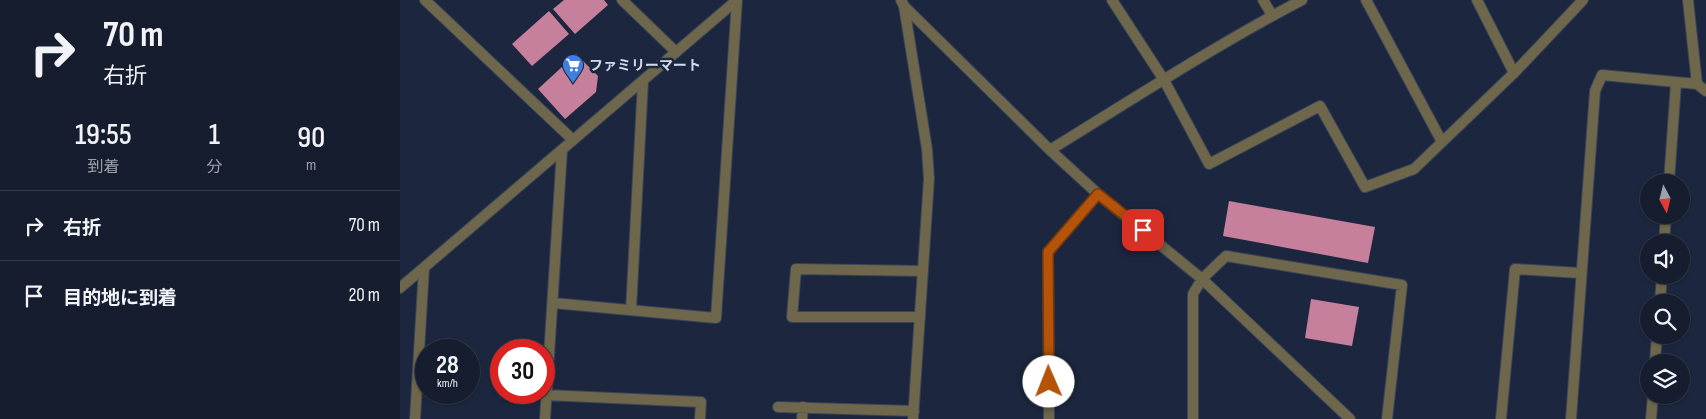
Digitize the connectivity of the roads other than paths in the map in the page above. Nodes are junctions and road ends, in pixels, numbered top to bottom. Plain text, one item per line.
1 (424, 0) edge
2 (622, 0) edge
3 (737, 0) edge
4 (1112, 0) edge
5 (1263, 0) edge
6 (1302, 0) edge
7 (1366, 0) edge
8 (1477, 0) edge
9 (1688, 0) edge
10 (902, 3) edge
11 (1577, 3) edge
12 (1272, 15) junction
13 (676, 52) junction
14 (1514, 73) junction
15 (1164, 80) junction
16 (643, 81) junction
17 (1676, 83) junction
18 (1697, 84) junction
19 (1706, 90) edge
20 (573, 140) junction
21 (1442, 142) junction
22 (562, 150) junction
23 (1050, 150) junction
24 (1670, 174) edge
25 (1098, 194) junction
26 (424, 268) junction
27 (923, 271) junction
28 (1580, 274) junction
29 (1202, 280) junction
30 (400, 288) edge
31 (553, 303) junction
32 (631, 310) junction
33 (920, 318) junction
34 (550, 339) edge
35 (555, 394) edge
36 (546, 404) edge
37 (1652, 404) edge
38 (778, 407) dead end
39 (803, 407) junction
40 (913, 415) edge
41 (414, 419) edge
42 (545, 419) edge
43 (700, 419) edge
44 (802, 419) edge
45 (1049, 419) edge
46 (1194, 419) edge
47 (1350, 419) edge
48 (1387, 419) edge
49 (1501, 419) edge
50 (1570, 419) edge
51 (1651, 419) edge

1 - 20 street
2 - 13 street
3 - 13 street
3 - 32 street
4 - 15 street
5 - 12 street
6 - 12 street
7 - 21 street
8 - 14 street
9 - 18 street
10 - 23 street
10 - 27 street
11 - 14 street
12 - 15 street
13 - 16 street
14 - 21 street
15 - 21 street
15 - 23 street
16 - 20 street
16 - 32 street
17 - 18 street
17 - 24 street
17 - 28 street
18 - 19 street
20 - 22 street
22 - 26 street
22 - 31 street
23 - 25 street
25 - 29 street
25 - 45 street
26 - 30 street
26 - 41 street
27 - 33 street
27 - 33 street
28 - 49 street
28 - 50 street
29 - 46 street
29 - 47 street
29 - 48 street
31 - 32 street
31 - 34 street
33 - 40 street
35 - 43 street
36 - 42 street
37 - 51 street
38 - 39 street
39 - 40 street
39 - 44 street

